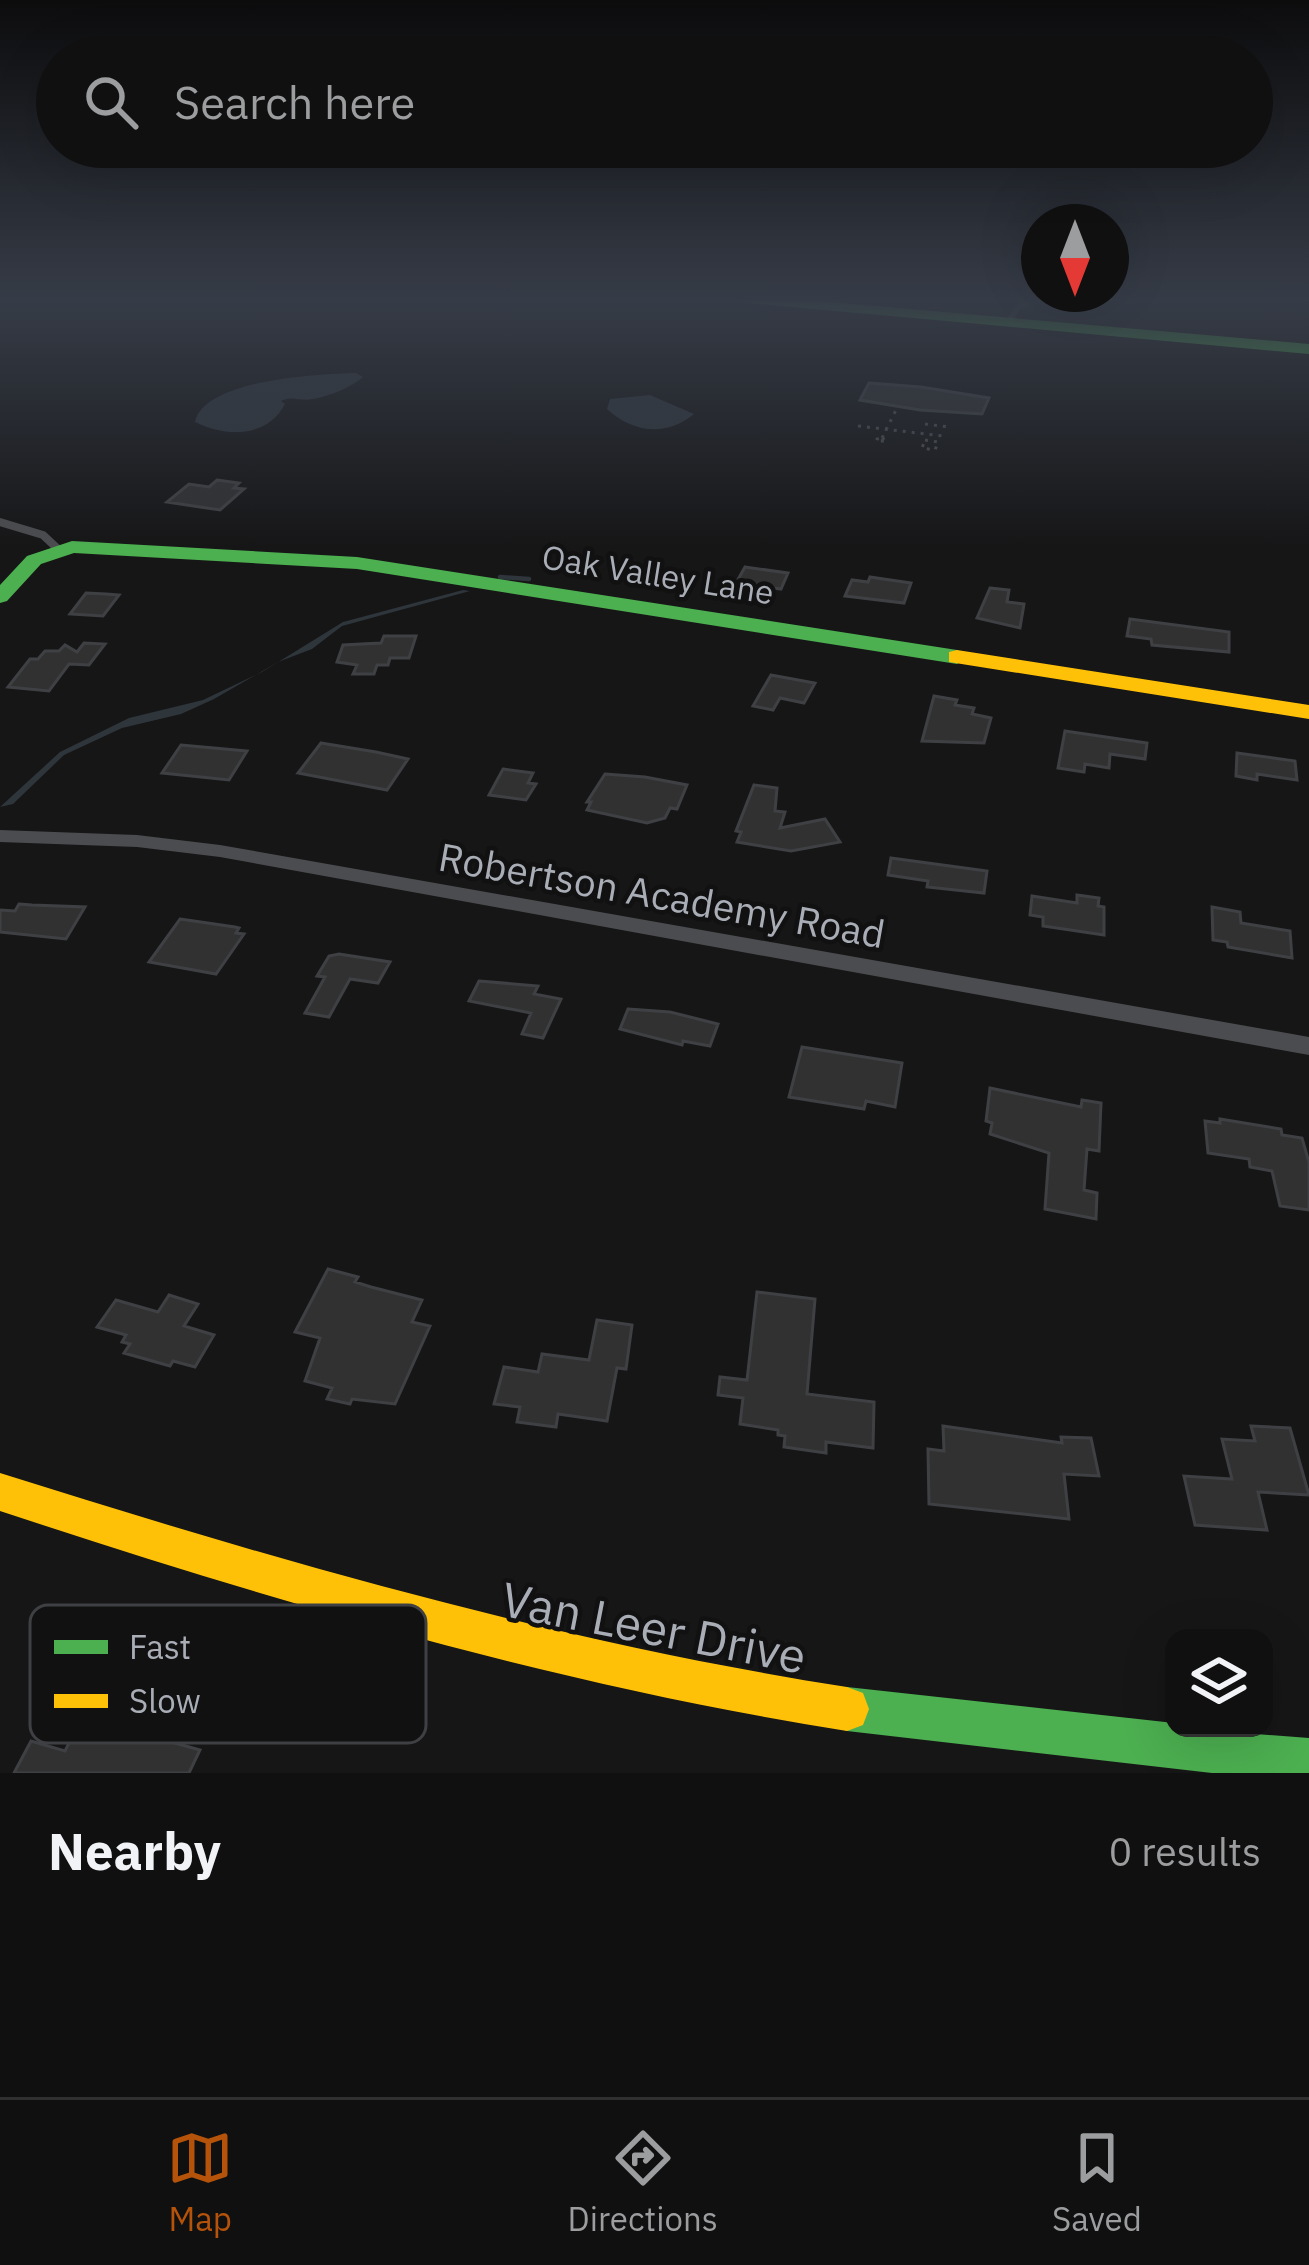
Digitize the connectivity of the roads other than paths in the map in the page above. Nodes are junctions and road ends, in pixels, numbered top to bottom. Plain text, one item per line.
1 (0, 522) edge
2 (59, 550) junction
3 (0, 597) edge
4 (1309, 712) edge
5 (0, 836) edge
6 (1309, 1046) edge
7 (0, 1492) edge
8 (362, 1605) edge
9 (426, 1624) edge
10 (1309, 1761) edge

1 - 2 lane, Oak Valley Lane
2 - 3 street
2 - 4 street, Oak Valley Lane
5 - 6 street, Robertson Academy Road
7 - 8 street, Van Leer Drive
9 - 10 street, Van Leer Drive

